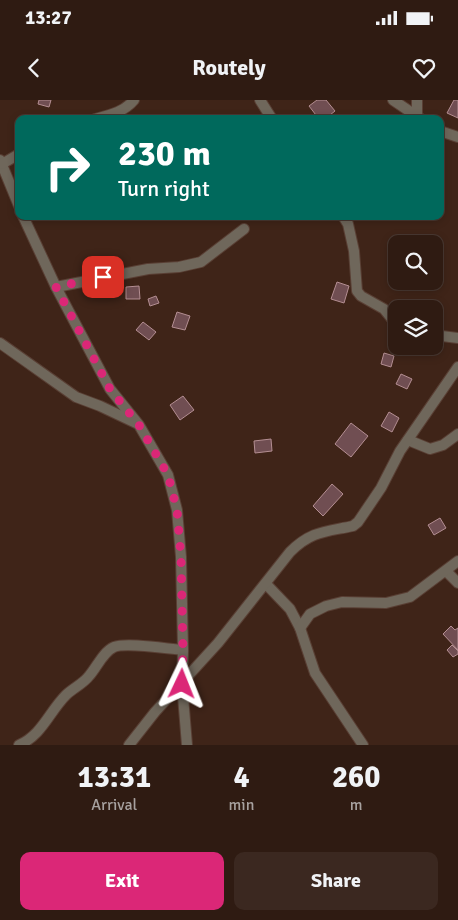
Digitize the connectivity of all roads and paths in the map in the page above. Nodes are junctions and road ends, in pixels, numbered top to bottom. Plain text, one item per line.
1 (134, 100) edge
2 (260, 100) edge
3 (393, 100) edge
4 (417, 100) edge
5 (111, 115) edge
6 (269, 115) edge
7 (415, 115) edge
8 (419, 115) edge
9 (444, 132) edge
10 (458, 137) edge
11 (15, 156) edge
12 (1, 162) edge
13 (15, 196) edge
14 (25, 220) edge
15 (346, 220) edge
16 (244, 229) dead end
17 (56, 287) junction
18 (388, 314) edge
19 (443, 336) edge
20 (458, 338) edge
21 (0, 342) edge
22 (458, 367) edge
23 (139, 425) junction
24 (458, 434) edge
25 (408, 440) junction
26 (458, 561) edge
27 (446, 571) junction
28 (458, 582) edge
29 (266, 584) junction
30 (300, 628) junction
31 (183, 650) junction
32 (182, 684) junction
33 (19, 745) edge
34 (129, 745) edge
35 (187, 745) edge
36 (363, 745) edge

1 - 5 street
2 - 6 street
3 - 7 street
4 - 8 street
9 - 10 street
11 - 12 street
12 - 13 street
14 - 17 street
15 - 18 street
16 - 17 street
17 - 23 street
19 - 20 street
21 - 23 street
22 - 25 street
23 - 31 street
24 - 25 street
25 - 29 street
26 - 27 street
27 - 28 street
27 - 30 street
29 - 30 street
29 - 32 street
30 - 36 street
31 - 32 street
31 - 33 street
32 - 34 street
32 - 35 street

